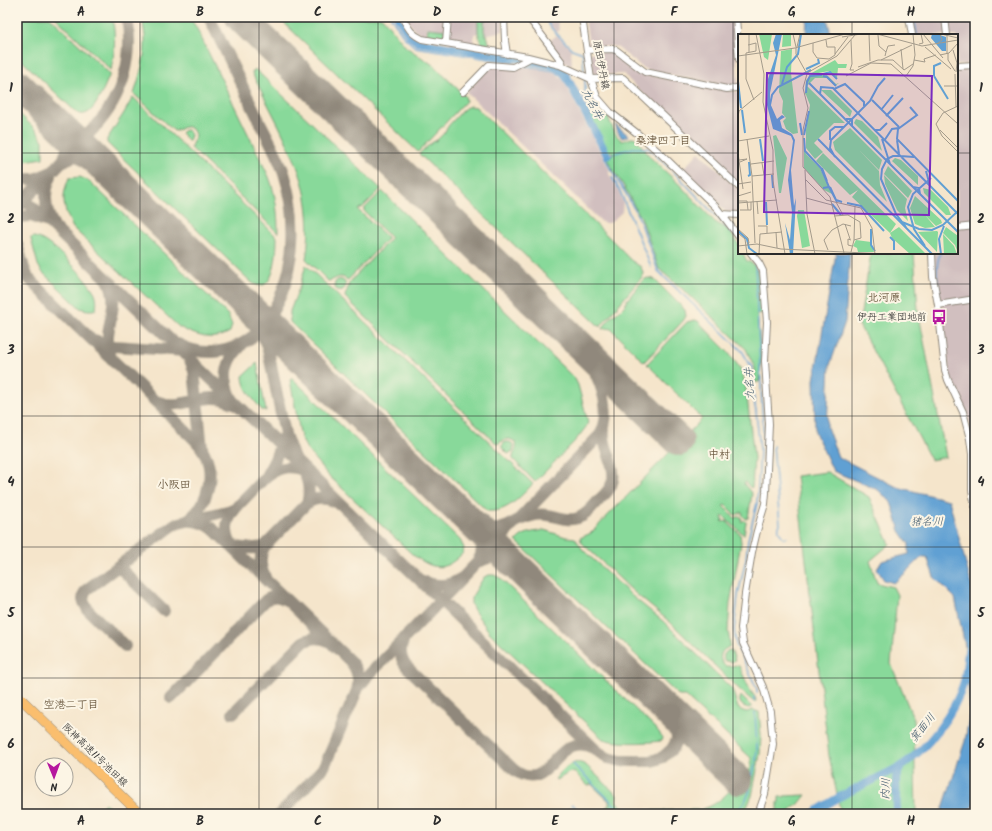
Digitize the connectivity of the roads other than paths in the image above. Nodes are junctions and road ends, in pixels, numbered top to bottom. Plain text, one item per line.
1 (402, 17) edge
2 (448, 17) edge
3 (504, 17) edge
4 (528, 17) edge
5 (582, 17) edge
6 (736, 17) edge
7 (909, 17) edge
8 (945, 17) edge
9 (912, 34) edge
10 (946, 34) edge
11 (446, 43) junction
12 (738, 45) edge
13 (587, 50) junction
14 (507, 54) junction
15 (530, 58) junction
16 (975, 65) edge
17 (563, 66) junction
18 (958, 66) edge
19 (592, 79) junction
20 (738, 87) edge
21 (464, 92) dead end
22 (738, 186) edge
23 (722, 214) junction
24 (738, 215) edge
25 (975, 226) edge
26 (958, 228) edge
27 (738, 236) edge
28 (752, 254) edge
29 (932, 254) edge
30 (975, 299) edge
31 (938, 305) junction
32 (973, 453) edge
33 (975, 507) edge
34 (17, 695) edge
35 (17, 700) edge
36 (17, 703) edge
37 (132, 814) edge
38 (136, 814) edge
39 (140, 814) edge
40 (758, 814) edge

1 - 11 street
2 - 11 street
3 - 14 street
4 - 17 street
5 - 13 street, 原田伊丹線
6 - 12 street
7 - 9 street
8 - 10 street
11 - 14 street
13 - 19 street, 原田伊丹線
13 - 20 street
14 - 15 street
15 - 17 street
15 - 21 street
16 - 18 street
17 - 19 street
19 - 22 street
19 - 23 street, 原田伊丹線
23 - 24 street
23 - 27 street, 原田伊丹線
25 - 26 street
28 - 40 street
29 - 31 street
30 - 31 street
31 - 32 street
32 - 33 street
34 - 39 highway, 阪神高速11号池田線
35 - 38 street
36 - 37 highway, 阪神高速11号池田線

